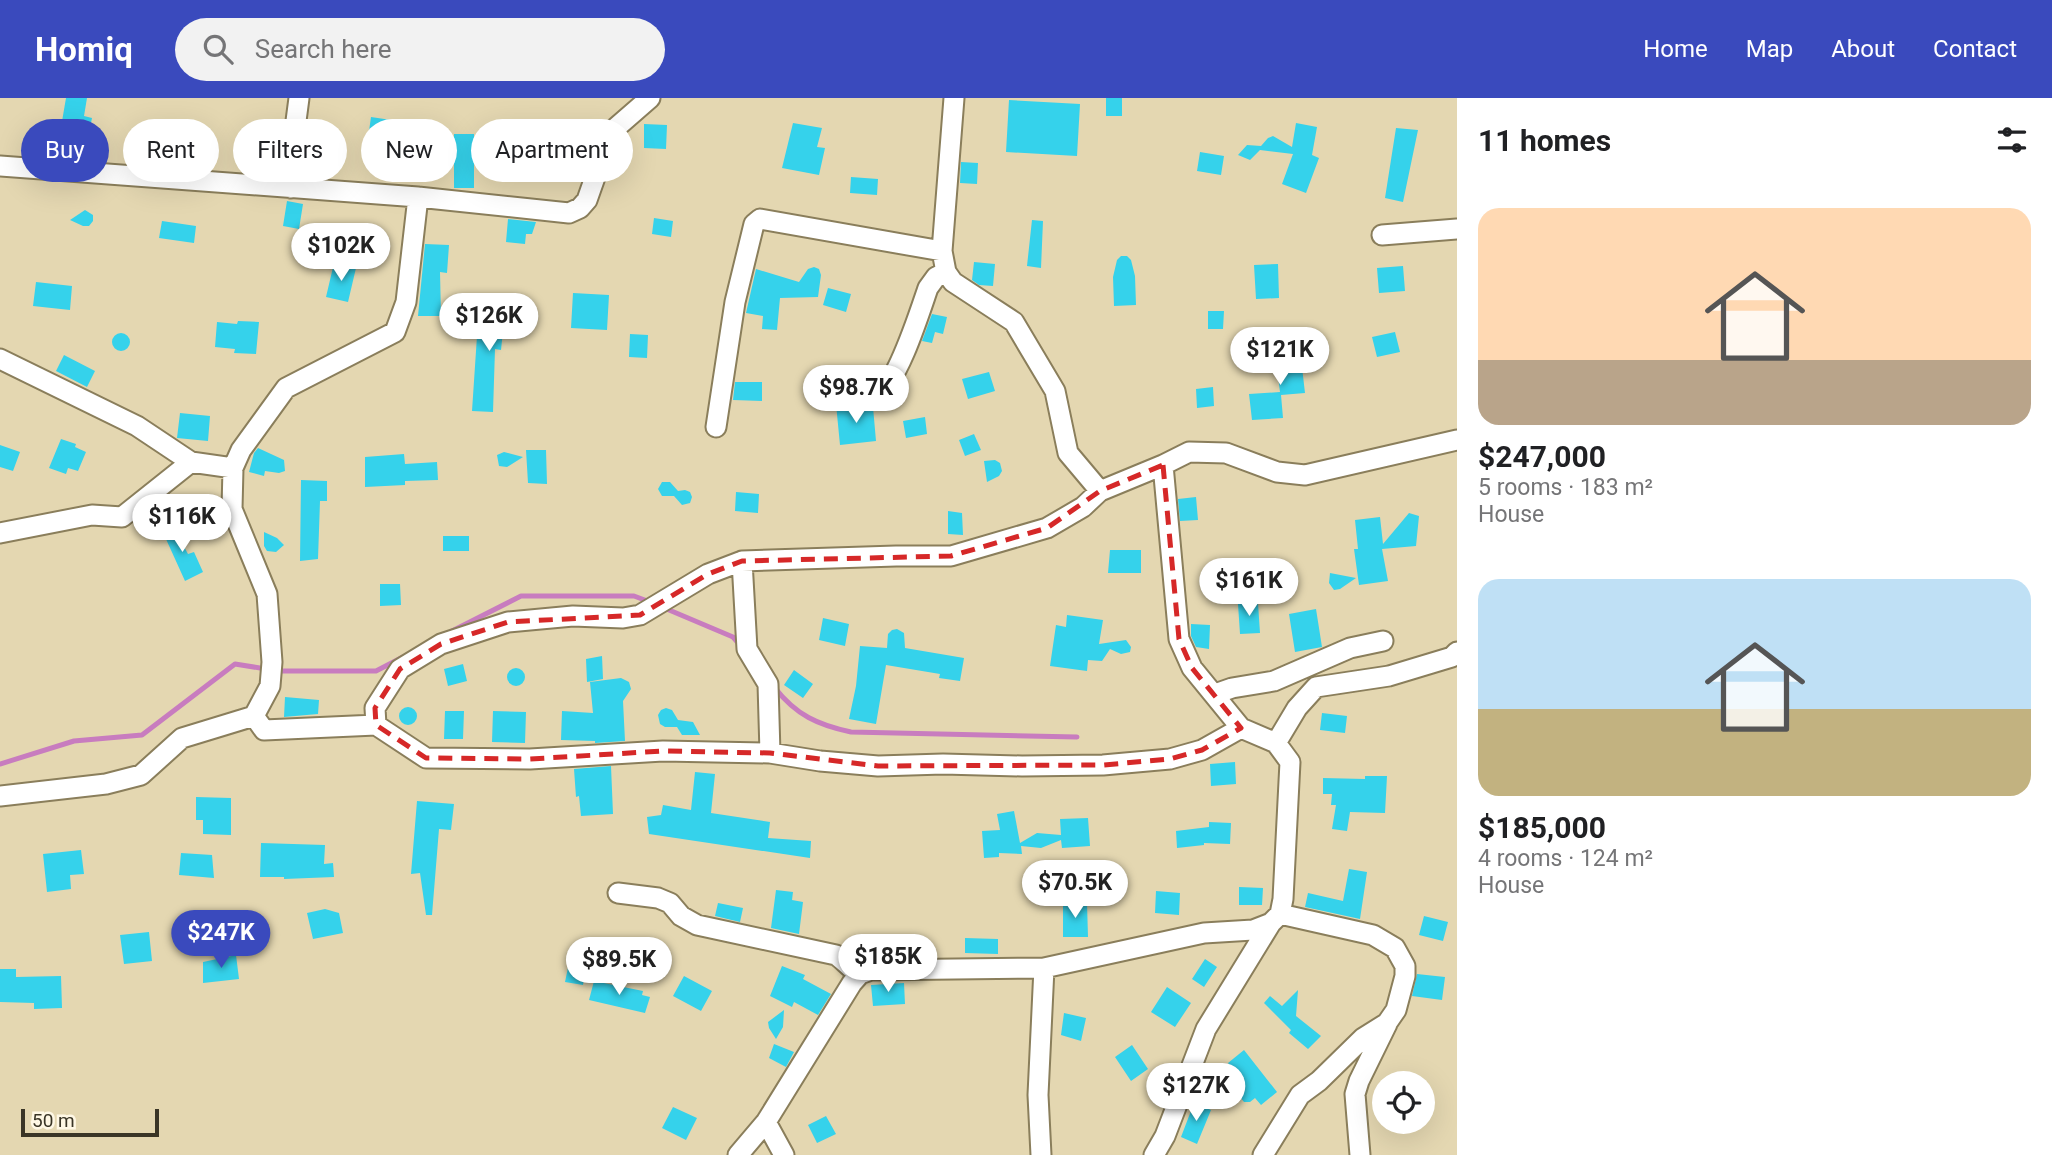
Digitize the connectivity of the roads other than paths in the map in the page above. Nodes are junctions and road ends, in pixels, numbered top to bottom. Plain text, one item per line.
1 (299, 98) edge
2 (649, 98) edge
3 (954, 98) edge
4 (0, 166) edge
5 (291, 188) junction
6 (418, 197) junction
7 (1457, 229) edge
8 (1382, 235) dead end
9 (943, 251) junction
10 (946, 272) junction
11 (0, 359) edge
12 (846, 397) dead end
13 (716, 427) dead end
14 (1457, 440) edge
15 (191, 462) junction
16 (1163, 464) junction
17 (233, 468) junction
18 (1100, 491) junction
19 (0, 533) edge
20 (742, 561) junction
21 (1383, 642) dead end
22 (1457, 652) edge
23 (1215, 694) junction
24 (254, 716) junction
25 (376, 725) junction
26 (1241, 728) junction
27 (1276, 743) junction
28 (770, 753) junction
29 (0, 796) edge
30 (618, 893) dead end
31 (1275, 919) junction
32 (1044, 968) junction
33 (860, 974) junction
34 (1387, 1023) junction
35 (766, 1122) junction
36 (738, 1155) edge
37 (784, 1155) edge
38 (1041, 1155) edge
39 (1154, 1155) edge
40 (1264, 1155) edge
41 (1360, 1155) edge

1 - 5 street
2 - 6 street
3 - 9 street
4 - 5 street
5 - 6 street
6 - 17 street
7 - 8 street
9 - 10 street
9 - 13 street
10 - 12 street
10 - 18 street
11 - 15 street
14 - 16 street
15 - 17 street
15 - 19 street
16 - 18 street
16 - 23 street
17 - 24 street
18 - 20 street
20 - 25 street
20 - 28 street
21 - 23 street
22 - 27 street
23 - 26 street
24 - 25 street
24 - 29 street
25 - 28 street
26 - 27 street
26 - 28 street
27 - 31 street
30 - 33 street
31 - 32 street
31 - 34 street
31 - 39 street
32 - 33 street
32 - 38 street
33 - 35 street
34 - 40 street
34 - 41 street
35 - 36 street
35 - 37 street

